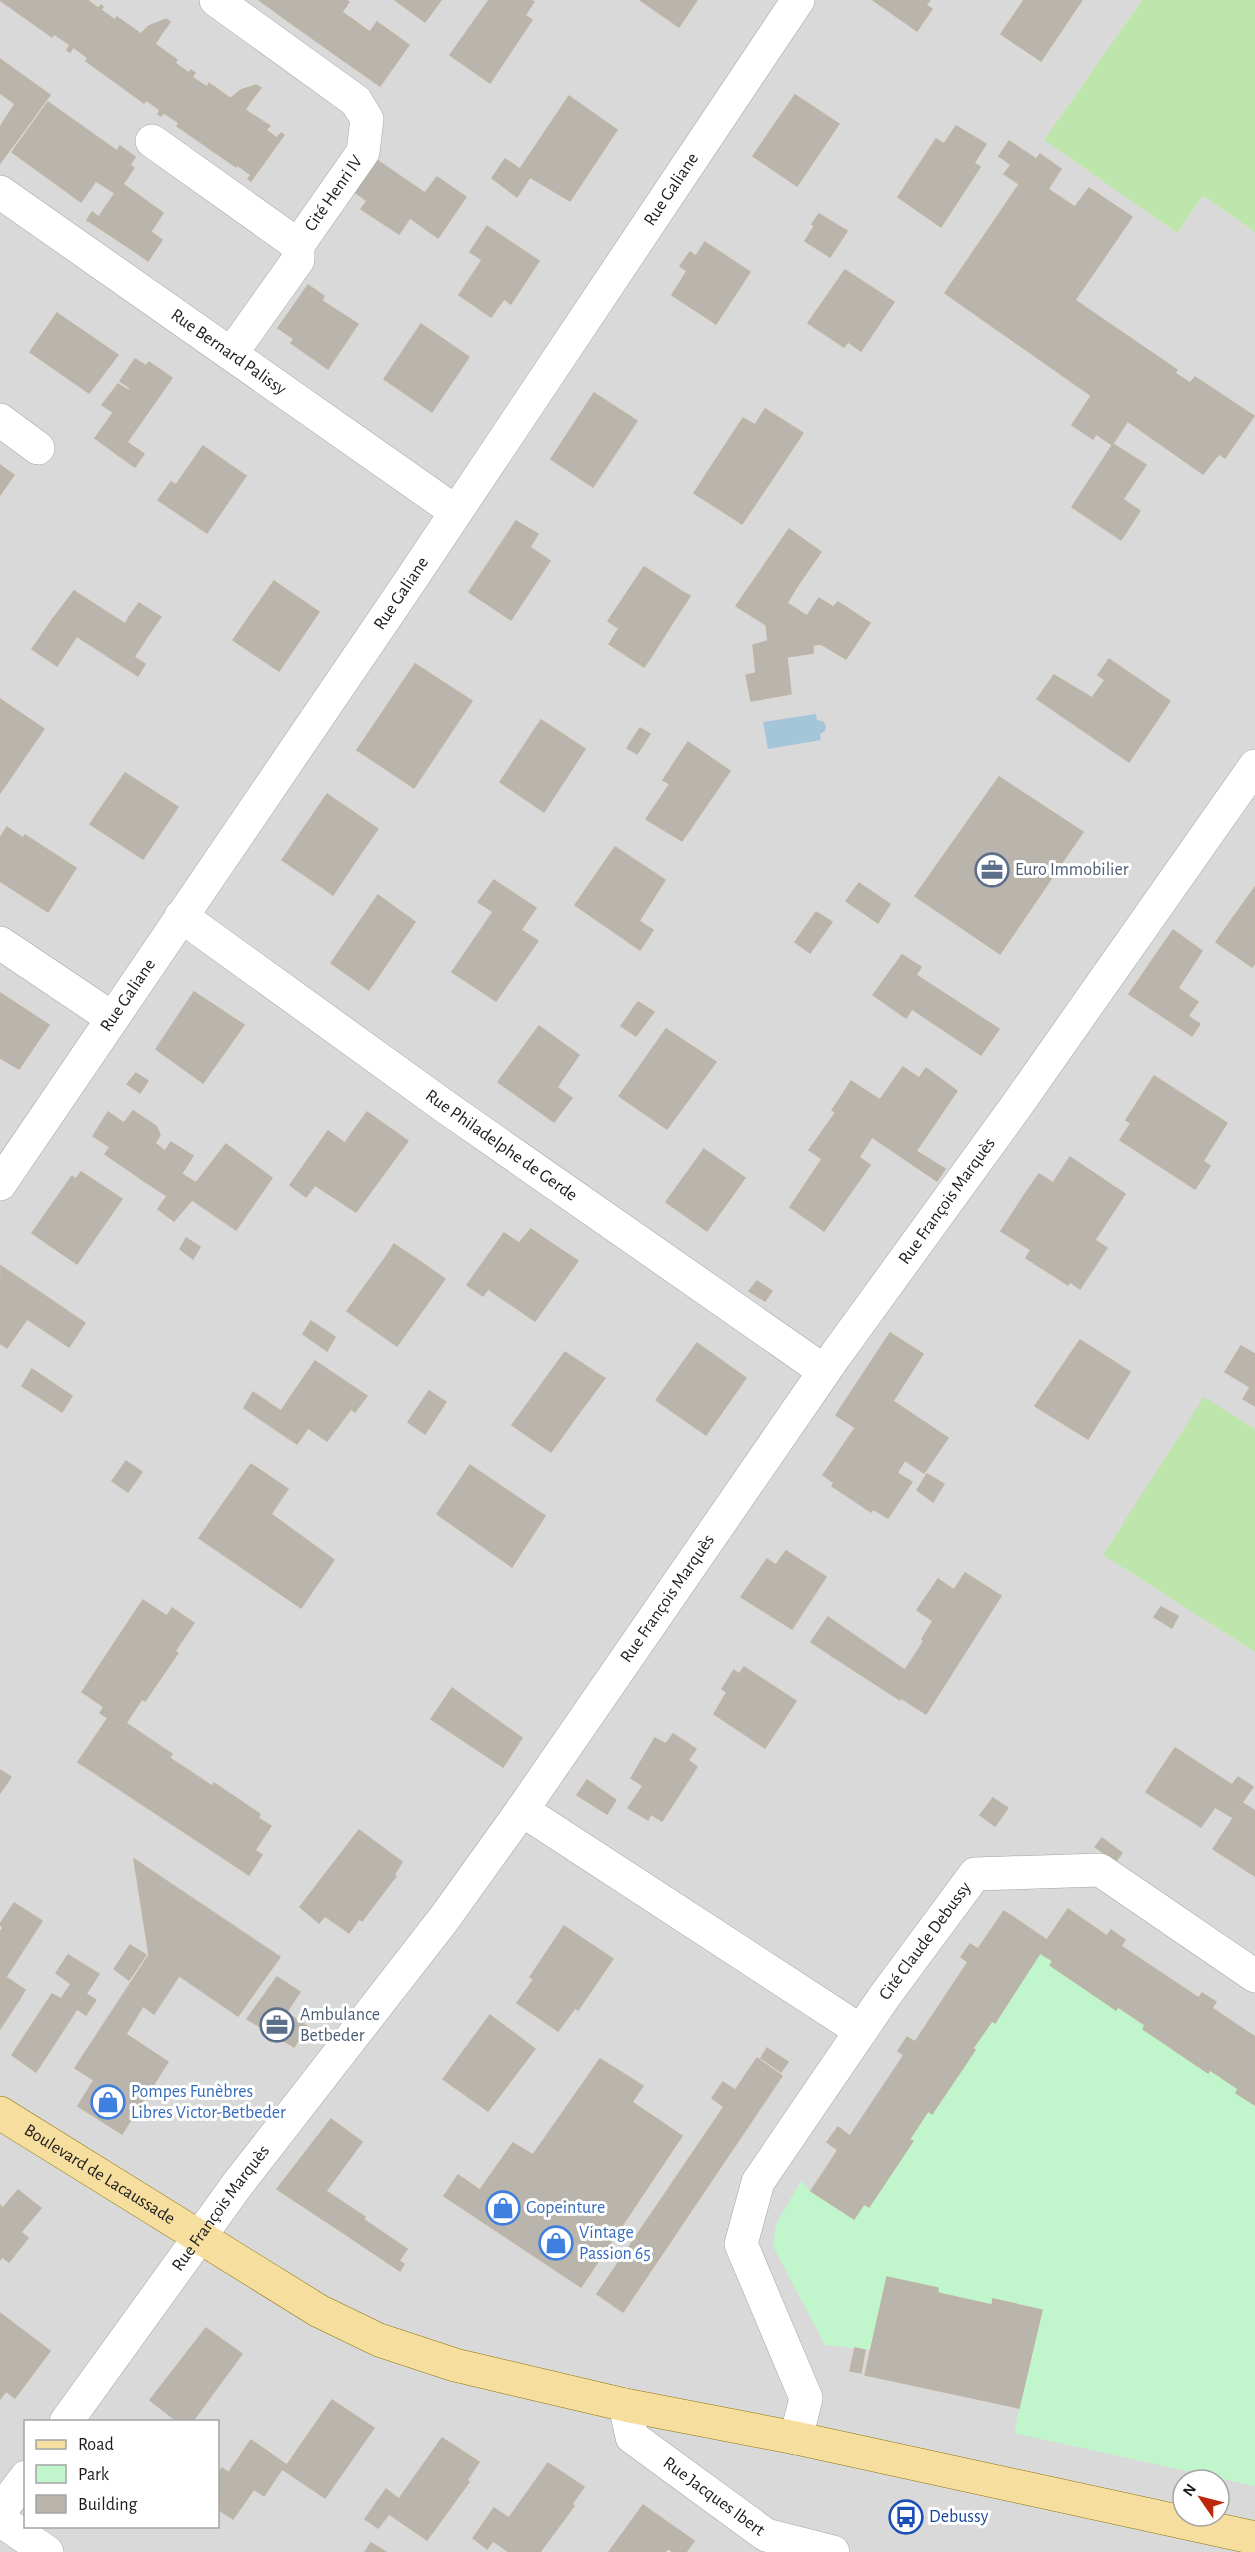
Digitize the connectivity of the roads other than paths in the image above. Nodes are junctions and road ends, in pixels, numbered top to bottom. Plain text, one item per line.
1 (216, 0) edge
2 (798, 0) edge
3 (152, 141) dead end
4 (0, 192) edge
5 (298, 246) junction
6 (231, 354) junction
7 (0, 420) edge
8 (38, 447) dead end
9 (456, 512) junction
10 (1255, 766) edge
11 (181, 916) junction
12 (0, 943) edge
13 (112, 1018) junction
14 (0, 1184) edge
15 (825, 1371) junction
16 (522, 1810) junction
17 (1255, 1977) edge
18 (861, 2031) junction
19 (0, 2112) edge
20 (198, 2238) junction
21 (625, 2405) junction
22 (67, 2420) edge
23 (796, 2438) junction
24 (24, 2480) edge
25 (0, 2512) edge
26 (0, 2520) edge
27 (1255, 2538) edge
28 (47, 2552) edge
29 (833, 2552) edge

1 - 5 street, Cité Henri IV
2 - 9 street, Rue Galiane
3 - 5 street, Cité Henri IV
4 - 6 street, Rue Bernard Palissy
5 - 6 street
6 - 9 street, Rue Bernard Palissy
7 - 8 street
9 - 11 street, Rue Galiane
10 - 15 street, Rue François Marquès
11 - 13 street, Rue Galiane
11 - 15 street, Rue Philadelphe de Gerde
12 - 13 street
13 - 14 street, Rue Galiane
15 - 16 street, Rue François Marquès
16 - 18 street
16 - 20 street, Rue François Marquès
17 - 18 street, Cité Claude Debussy
18 - 23 street, Cité Claude Debussy
19 - 20 main road, Boulevard de Lacaussade
20 - 21 main road, Boulevard de Lacaussade
20 - 22 street, Rue François Marquès
21 - 23 main road, Boulevard de Lacaussade
21 - 29 street, Rue Jacques Ibert
23 - 27 main road, Boulevard de Lacaussade
24 - 25 street
26 - 28 street

